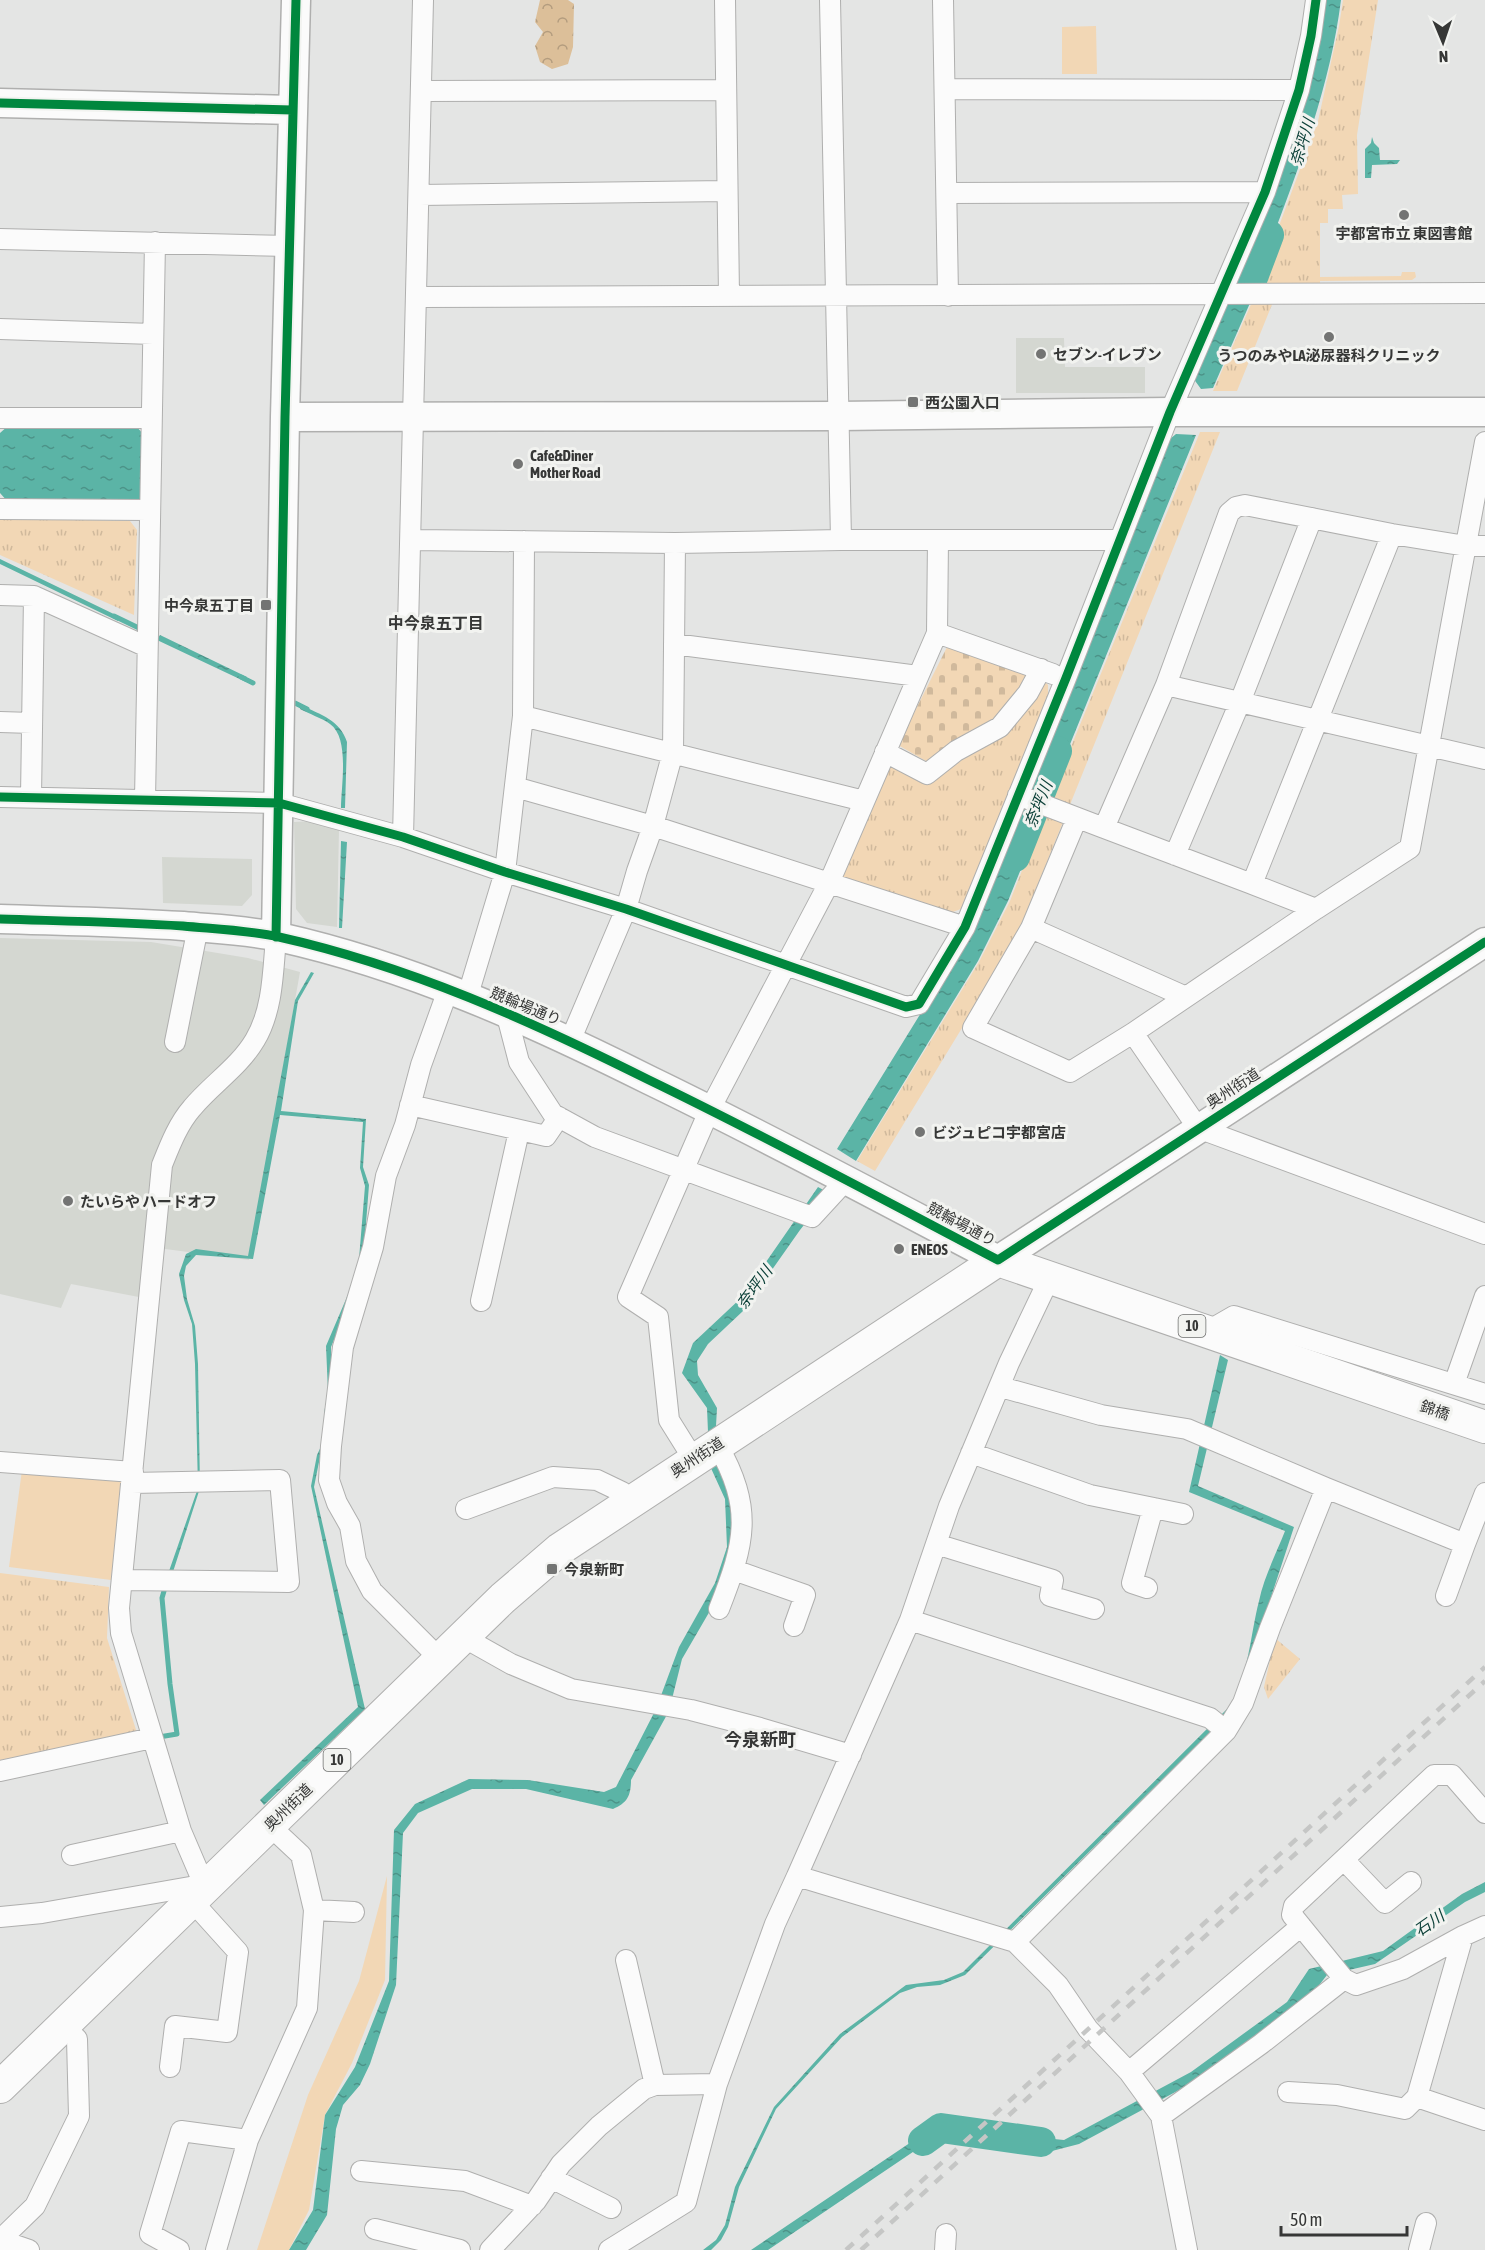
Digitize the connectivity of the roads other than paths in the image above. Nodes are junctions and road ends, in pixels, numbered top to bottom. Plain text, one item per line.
1 (296, 0) edge
2 (423, 0) edge
3 (725, 0) edge
4 (830, 0) edge
5 (943, 0) edge
6 (1316, 0) edge
7 (945, 89) junction
8 (726, 90) junction
9 (1299, 90) junction
10 (421, 91) junction
11 (0, 103) edge
12 (292, 110) junction
13 (727, 192) junction
14 (1265, 192) junction
15 (948, 193) junction
16 (420, 195) junction
17 (0, 239) edge
18 (155, 242) junction
19 (289, 246) junction
20 (1485, 293) edge
21 (1221, 295) junction
22 (729, 296) junction
23 (837, 296) junction
24 (948, 296) junction
25 (417, 297) junction
26 (0, 329) edge
27 (153, 334) junction
28 (1170, 412) junction
29 (1485, 412) edge
30 (838, 416) junction
31 (285, 417) junction
32 (0, 418) edge
33 (151, 418) junction
34 (413, 418) junction
35 (1485, 442) edge
36 (0, 509) edge
37 (149, 510) junction
38 (1312, 518) junction
39 (1392, 534) junction
40 (411, 540) junction
41 (841, 540) junction
42 (938, 540) junction
43 (1120, 540) junction
44 (524, 541) junction
45 (675, 543) junction
46 (1476, 546) edge
47 (0, 595) edge
48 (34, 596) junction
49 (937, 633) junction
50 (674, 644) junction
51 (147, 645) junction
52 (1041, 669) junction
53 (918, 676) junction
54 (1066, 678) junction
55 (1167, 685) junction
56 (1240, 702) junction
57 (523, 716) junction
58 (1317, 720) junction
59 (0, 722) edge
60 (32, 723) junction
61 (1429, 747) junction
62 (673, 752) junction
63 (885, 752) junction
64 (1485, 759) edge
65 (515, 787) junction
66 (1018, 795) junction
67 (0, 797) edge
68 (31, 797) junction
69 (145, 800) junction
70 (864, 801) junction
71 (279, 803) junction
72 (1077, 818) junction
73 (653, 826) junction
74 (1104, 828) junction
75 (403, 837) junction
76 (1175, 855) junction
77 (505, 872) junction
78 (829, 883) junction
79 (1252, 884) junction
80 (626, 909) junction
81 (1316, 909) junction
82 (0, 919) edge
83 (198, 927) junction
84 (964, 927) junction
85 (1031, 928) junction
86 (276, 937) junction
87 (1485, 942) edge
88 (786, 965) junction
89 (457, 994) junction
90 (1186, 997) junction
91 (506, 1012) junction
92 (1133, 1033) junction
93 (570, 1041) junction
94 (174, 1042) dead end
95 (410, 1105) junction
96 (710, 1109) junction
97 (559, 1117) junction
98 (1198, 1128) junction
99 (519, 1131) junction
100 (686, 1169) junction
101 (846, 1180) junction
102 (1485, 1234) edge
103 (998, 1260) junction
104 (1050, 1277) junction
105 (1485, 1296) edge
106 (482, 1301) dead end
107 (1208, 1331) junction
108 (1454, 1384) junction
109 (1001, 1386) junction
110 (1386, 1393) joint
111 (1485, 1394) edge
112 (1485, 1427) edge
113 (705, 1452) junction
114 (971, 1453) junction
115 (0, 1462) edge
116 (132, 1478) junction
117 (1326, 1488) junction
118 (1485, 1493) edge
119 (631, 1501) junction
120 (1153, 1508) junction
121 (466, 1509) dead end
122 (1183, 1514) dead end
123 (936, 1544) junction
124 (1465, 1544) junction
125 (734, 1570) junction
126 (122, 1580) junction
127 (1147, 1588) dead end
128 (1446, 1596) dead end
129 (719, 1609) dead end
130 (1094, 1609) dead end
131 (910, 1620) junction
132 (794, 1626) dead end
133 (463, 1637) junction
134 (440, 1659) junction
135 (1226, 1731) junction
136 (152, 1738) junction
137 (851, 1755) junction
138 (0, 1771) edge
139 (1485, 1813) edge
140 (270, 1826) junction
141 (181, 1831) junction
142 (72, 1855) dead end
143 (1344, 1860) junction
144 (797, 1876) junction
145 (1411, 1882) dead end
146 (201, 1892) junction
147 (314, 1910) junction
148 (354, 1912) dead end
149 (0, 1917) edge
150 (1301, 1926) junction
151 (1485, 1926) edge
152 (1463, 1936) junction
153 (1015, 1942) junction
154 (626, 1960) dead end
155 (1344, 1978) junction
156 (63, 2025) junction
157 (170, 2067) dead end
158 (1129, 2072) junction
159 (717, 2084) junction
160 (655, 2085) junction
161 (0, 2087) edge
162 (1288, 2091) dead end
163 (1417, 2097) junction
164 (1161, 2116) junction
165 (1485, 2120) edge
166 (248, 2140) junction
167 (361, 2171) dead end
168 (552, 2178) junction
169 (531, 2205) junction
170 (610, 2208) dead end
171 (1426, 2223) dead end
172 (375, 2229) dead end
173 (0, 2240) edge
174 (29, 2250) edge
175 (179, 2250) edge
176 (216, 2250) edge
177 (460, 2250) edge
178 (490, 2250) edge
179 (609, 2250) edge
180 (1186, 2250) edge
181 (1419, 2250) edge

1 - 12 street
2 - 10 street
3 - 8 street
4 - 23 street
5 - 7 street
6 - 9 street
7 - 9 street
7 - 15 street
8 - 10 street
8 - 13 street
9 - 14 street
10 - 16 street
11 - 12 street
12 - 19 street
13 - 16 street
13 - 22 street
14 - 15 street
14 - 21 street
15 - 24 street
16 - 25 street
17 - 18 street
18 - 19 street
18 - 27 street
19 - 31 street
20 - 21 street
21 - 24 street
21 - 28 street
22 - 23 street
22 - 25 street
23 - 24 street
23 - 30 street
25 - 34 street
26 - 27 street
27 - 33 street
28 - 29 street
28 - 30 street
28 - 43 street
30 - 34 street
30 - 41 street
31 - 34 street
31 - 71 street
32 - 33 street
33 - 37 street
34 - 40 street
35 - 46 street
36 - 37 street
37 - 51 street
38 - 39 street
38 - 55 street
38 - 56 street
39 - 46 street
39 - 58 street
40 - 44 street
40 - 75 street
41 - 42 street
41 - 45 street
42 - 43 street
42 - 49 street
43 - 54 street
44 - 45 street
44 - 57 street
45 - 50 street
46 - 61 street
47 - 48 street
48 - 51 street
48 - 60 street
49 - 52 street
49 - 53 street
50 - 53 street
50 - 62 street
51 - 69 street
52 - 54 street
52 - 63 street
53 - 63 street
54 - 66 street
55 - 56 street
55 - 74 street
56 - 58 street
56 - 76 street
57 - 62 street
57 - 65 street
58 - 61 street
58 - 79 street
59 - 60 street
60 - 68 street
61 - 64 street
61 - 81 street
62 - 70 street
62 - 73 street
63 - 70 street
65 - 73 street
65 - 77 street
66 - 72 street
66 - 84 street
67 - 68 street
68 - 69 street
69 - 71 street
70 - 78 street
71 - 75 street
71 - 86 street
72 - 74 street
72 - 85 street
73 - 78 street
73 - 80 street
74 - 76 street
75 - 77 street
76 - 79 street
77 - 80 street
77 - 89 street
78 - 84 street
78 - 88 street
79 - 81 street
80 - 88 street
80 - 93 street
81 - 90 street
82 - 83 street, 競輪場通り
83 - 86 street, 競輪場通り
83 - 94 street
84 - 88 street
85 - 90 street
85 - 92 street
86 - 89 street, 競輪場通り
86 - 116 street
87 - 98 street, 奥州街道
88 - 96 street
89 - 91 street, 競輪場通り
89 - 95 street
90 - 92 street
91 - 93 street, 競輪場通り
91 - 97 street
92 - 98 street
93 - 96 street, 競輪場通り
95 - 99 street
95 - 134 street
96 - 100 street
96 - 101 street, 競輪場通り
97 - 99 street
97 - 100 street
98 - 102 street
98 - 103 street, 奥州街道
99 - 106 street
100 - 101 street
100 - 113 street
101 - 103 street, 競輪場通り
103 - 104 main road, 競輪場通り / 10
103 - 113 main road, 奥州街道 / 10
104 - 107 main road, 競輪場通り / 10
104 - 109 street
105 - 108 street
107 - 108 street
107 - 110 main road, 競輪場通り / 10
108 - 111 street
109 - 114 street
109 - 117 street
110 - 112 main road, 錦橋 / 10
113 - 119 main road, 奥州街道 / 10
113 - 125 street
114 - 120 street
114 - 123 street
115 - 116 street
116 - 126 street
116 - 126 street
117 - 124 street
117 - 135 street
118 - 124 street
119 - 121 street
119 - 133 main road, 奥州街道 / 10
120 - 122 street
120 - 127 street
123 - 130 street
123 - 131 street
124 - 128 street
125 - 129 street
125 - 132 street
126 - 136 street
131 - 135 street
131 - 137 street
133 - 134 main road, 奥州街道 / 10
133 - 137 street
134 - 140 main road, 奥州街道 / 10
135 - 153 street
136 - 138 street
136 - 141 street
137 - 144 street
139 - 143 street
140 - 146 main road, 奥州街道 / 10
140 - 147 street
141 - 142 street
141 - 146 street
143 - 145 street
143 - 150 street
144 - 153 street
144 - 159 street
146 - 149 street
146 - 156 main road, 奥州街道 / 10
146 - 157 street
147 - 148 street
147 - 166 street
150 - 155 street
150 - 158 street
151 - 152 street
152 - 155 street
152 - 163 street
153 - 158 street
154 - 160 street
155 - 164 street
156 - 161 main road, 奥州街道 / 10
156 - 173 street
158 - 164 street
159 - 160 street
159 - 179 street
160 - 168 street
162 - 163 street
163 - 165 street
164 - 180 street
166 - 175 street
166 - 176 street
167 - 169 street
168 - 169 street
168 - 170 street
169 - 178 street
171 - 181 street
172 - 177 street
173 - 174 street

